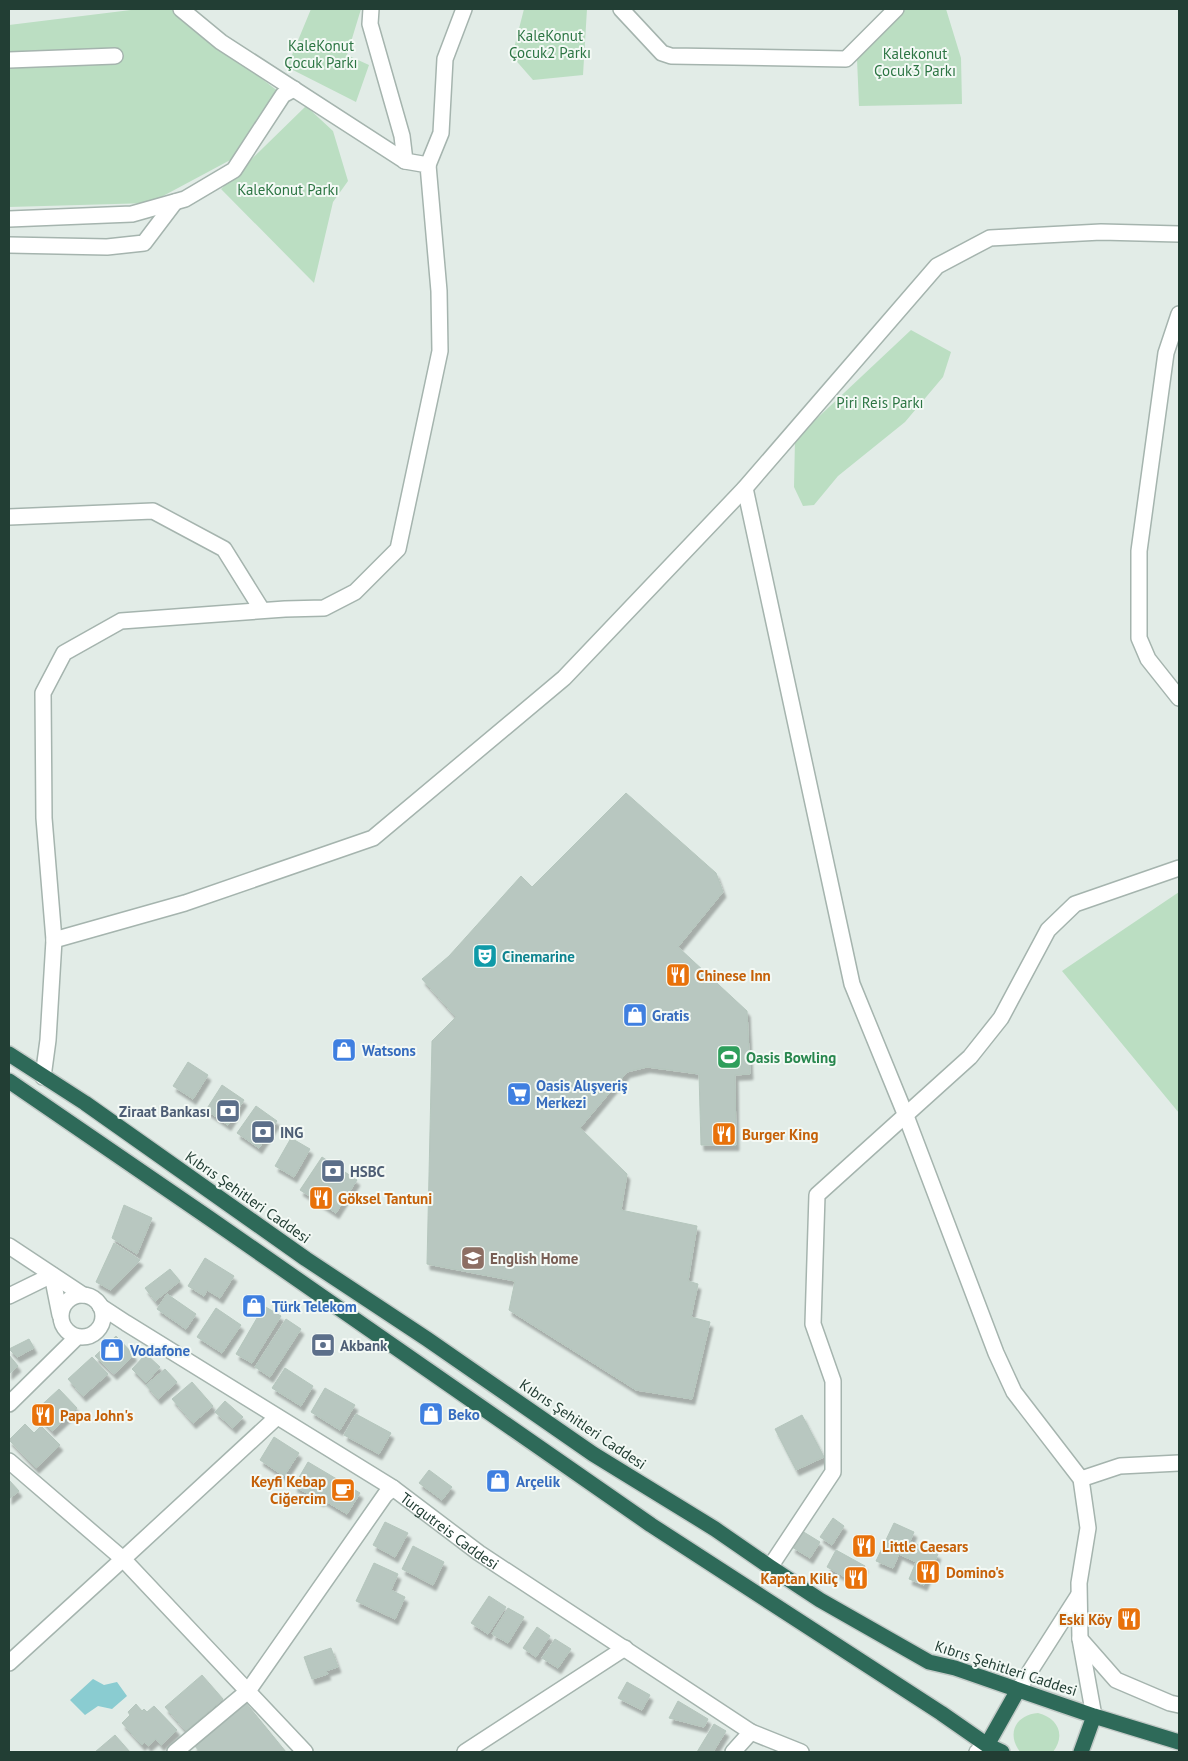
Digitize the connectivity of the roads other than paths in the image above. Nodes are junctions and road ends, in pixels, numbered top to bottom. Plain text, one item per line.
1 (180, 9) edge
2 (371, 9) edge
3 (464, 9) edge
4 (621, 9) edge
5 (896, 9) edge
6 (115, 56) dead end
7 (9, 60) edge
8 (294, 89) junction
9 (405, 161) junction
10 (428, 165) junction
11 (174, 202) junction
12 (9, 218) edge
13 (1179, 234) edge
14 (9, 245) edge
15 (1179, 314) edge
16 (745, 488) junction
17 (9, 517) edge
18 (262, 610) junction
19 (1179, 698) edge
20 (1179, 868) edge
21 (54, 940) junction
22 (9, 1054) edge
23 (43, 1077) junction
24 (9, 1081) edge
25 (906, 1116) junction
26 (9, 1246) edge
27 (52, 1275) junction
28 (83, 1295) junction
29 (9, 1296) edge
30 (100, 1306) junction
31 (61, 1320) junction
32 (122, 1321) junction
33 (101, 1326) junction
34 (77, 1337) junction
35 (53, 1360) junction
36 (9, 1404) edge
37 (276, 1417) junction
38 (9, 1462) edge
39 (1179, 1463) edge
40 (1081, 1479) junction
41 (392, 1488) junction
42 (123, 1560) junction
43 (770, 1567) junction
44 (1078, 1596) junction
45 (1080, 1639) junction
46 (625, 1648) junction
47 (9, 1663) edge
48 (1018, 1690) junction
49 (248, 1691) junction
50 (1179, 1705) edge
51 (1094, 1716) junction
52 (751, 1732) junction
53 (1179, 1742) edge
54 (982, 1749) edge
55 (175, 1752) edge
56 (305, 1752) edge
57 (465, 1752) edge
58 (732, 1752) edge
59 (801, 1752) edge
60 (1002, 1752) edge
61 (1081, 1752) edge

1 - 8 street
2 - 9 street
3 - 10 street
4 - 5 street
6 - 7 street
8 - 9 street
8 - 11 street
9 - 10 street
10 - 18 street
11 - 12 street
11 - 14 street
13 - 16 street
15 - 19 street
16 - 21 street
16 - 25 street
17 - 18 street
18 - 21 street
20 - 25 street
21 - 23 street
22 - 23 highway, Kıbrıs Şehitleri Caddesi
23 - 43 highway, Kıbrıs Şehitleri Caddesi
24 - 54 highway
25 - 40 street
25 - 43 street
26 - 27 street
27 - 28 street
27 - 29 street
27 - 31 street
28 - 30 street
28 - 31 street
30 - 32 street, Turgutreis Caddesi
30 - 33 street
31 - 34 street
31 - 35 street
32 - 33 street
32 - 37 street, Turgutreis Caddesi
33 - 34 street
34 - 35 street
35 - 36 street
37 - 41 street, Turgutreis Caddesi
37 - 42 street
38 - 42 street
39 - 40 street
40 - 44 street
41 - 46 street, Turgutreis Caddesi
41 - 49 street
42 - 47 street
42 - 49 street
43 - 48 highway, Kıbrıs Şehitleri Caddesi
44 - 45 street
44 - 48 street
45 - 50 street
45 - 51 street
46 - 52 street, Turgutreis Caddesi
46 - 57 street
48 - 51 highway, Kıbrıs Şehitleri Caddesi
48 - 54 highway
49 - 55 street
49 - 56 street
51 - 53 highway, Kıbrıs Şehitleri Caddesi
51 - 61 highway
52 - 58 street
52 - 59 street, Turgutreis Caddesi
54 - 60 highway

